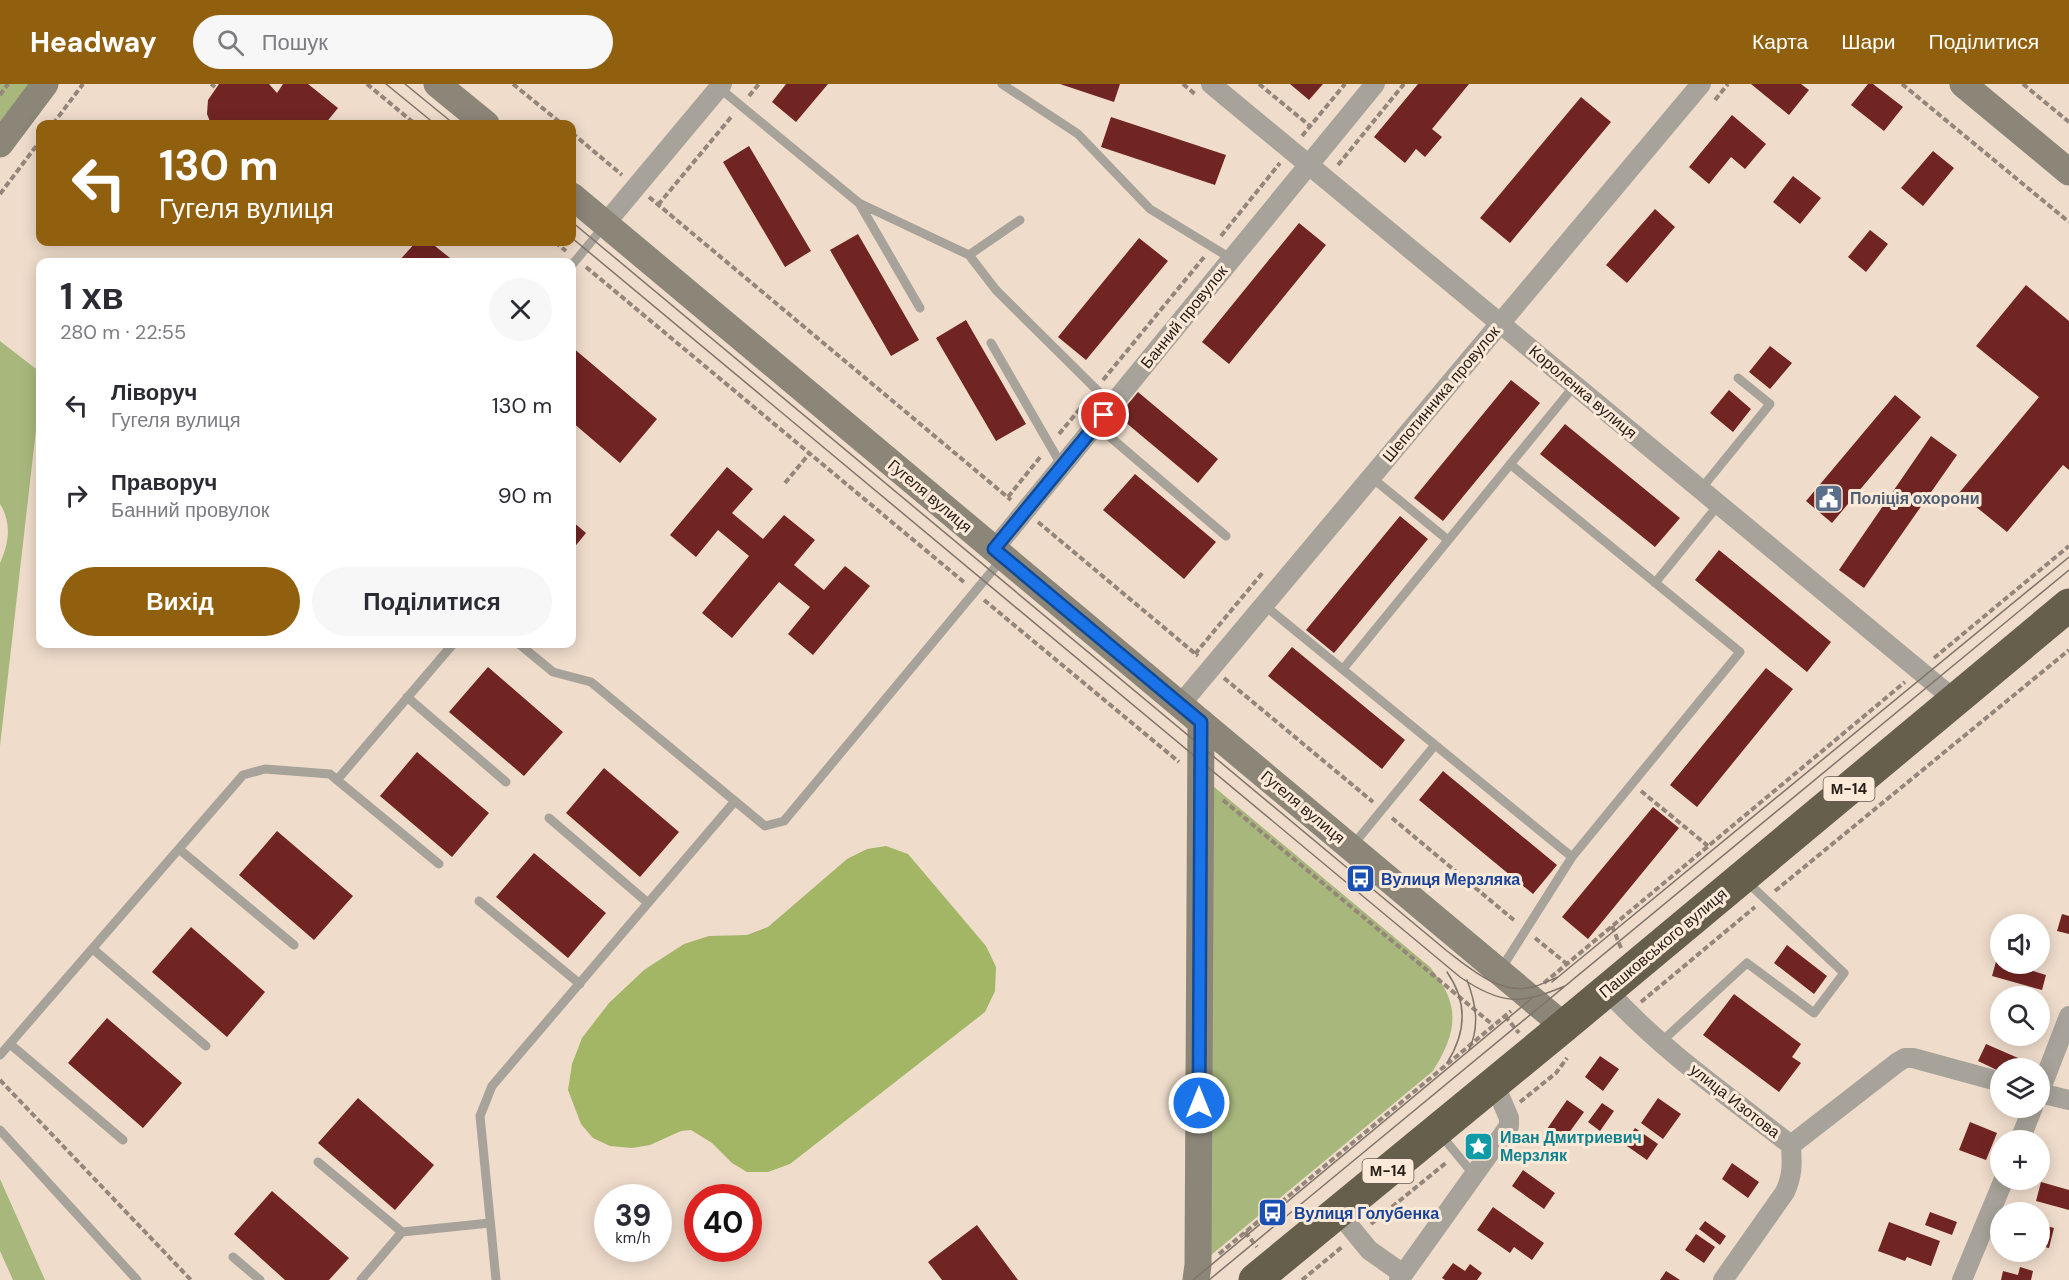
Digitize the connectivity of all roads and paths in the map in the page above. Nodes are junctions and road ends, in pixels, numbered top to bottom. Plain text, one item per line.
1 (8, 84) edge
2 (45, 84) edge
3 (83, 84) edge
4 (367, 84) edge
5 (437, 84) edge
6 (513, 84) edge
7 (759, 84) edge
8 (1002, 84) edge
9 (1210, 84) edge
10 (1259, 84) edge
11 (1345, 84) edge
12 (1374, 84) edge
13 (1404, 84) edge
14 (1701, 84) edge
15 (1902, 84) edge
16 (1963, 84) edge
17 (2023, 84) edge
18 (719, 85) edge
19 (0, 95) edge
20 (741, 106) junction
21 (56, 120) edge
22 (410, 120) edge
23 (481, 120) edge
24 (557, 120) edge
25 (2069, 122) edge
26 (1310, 126) junction
27 (576, 136) edge
28 (1328, 141) junction
29 (0, 144) edge
30 (36, 146) edge
31 (1291, 150) junction
32 (1346, 156) junction
33 (1308, 165) junction
34 (2069, 172) edge
35 (1326, 180) junction
36 (636, 187) junction
37 (0, 194) edge
38 (576, 199) edge
39 (859, 203) junction
40 (658, 205) junction
41 (1020, 220) dead end
42 (2069, 222) edge
43 (605, 224) junction
44 (559, 246) edge
45 (1212, 247) junction
46 (969, 255) junction
47 (570, 258) edge
48 (1232, 259) junction
49 (576, 260) edge
50 (576, 264) edge
51 (920, 308) dead end
52 (1500, 323) junction
53 (991, 343) dead end
54 (1738, 378) dead end
55 (1575, 385) junction
56 (1096, 389) junction
57 (1112, 405) junction
58 (1096, 425) junction
59 (1050, 445) junction
60 (809, 454) junction
61 (1510, 464) junction
62 (1062, 466) junction
63 (1371, 477) junction
64 (785, 483) dead end
65 (1701, 489) junction
66 (1008, 497) junction
67 (1719, 504) junction
68 (1025, 512) junction
69 (1226, 536) dead end
70 (1448, 540) junction
71 (2069, 546) edge
72 (999, 553) junction
73 (1655, 583) junction
74 (974, 591) junction
75 (1264, 604) junction
76 (2069, 605) edge
77 (450, 648) edge
78 (524, 648) edge
79 (2069, 650) edge
80 (1211, 667) junction
81 (1343, 669) junction
82 (1919, 670) junction
83 (407, 697) junction
84 (1955, 700) junction
85 (1180, 705) junction
86 (1201, 722) junction
87 (1435, 745) junction
88 (337, 780) junction
89 (1200, 780) junction
90 (506, 782) dead end
91 (1632, 784) junction
92 (735, 801) junction
93 (1382, 810) junction
94 (549, 818) dead end
95 (1708, 846) junction
96 (1351, 848) junction
97 (179, 849) junction
98 (1572, 857) junction
99 (439, 864) dead end
100 (1753, 889) junction
101 (479, 901) dead end
102 (648, 903) junction
103 (1526, 930) junction
104 (294, 945) dead end
105 (93, 949) junction
106 (1567, 964) junction
107 (1499, 971) junction
108 (1544, 982) dead end
109 (580, 984) junction
110 (1617, 1002) junction
111 (2069, 1016) edge
112 (1564, 1026) junction
113 (1661, 1042) junction
114 (10, 1044) junction
115 (206, 1046) dead end
116 (0, 1055) edge
117 (2050, 1066) edge
118 (1990, 1079) edge
119 (0, 1080) edge
120 (1494, 1083) junction
121 (2050, 1095) edge
122 (2069, 1100) edge
123 (0, 1130) edge
124 (1437, 1130) junction
125 (123, 1140) dead end
126 (1791, 1145) junction
127 (318, 1162) dead end
128 (1474, 1175) junction
129 (1999, 1190) edge
130 (1338, 1212) junction
131 (490, 1223) junction
132 (402, 1232) junction
133 (1245, 1232) dead end
134 (233, 1257) dead end
135 (1401, 1277) edge
136 (137, 1280) edge
137 (191, 1280) edge
138 (260, 1280) edge
139 (361, 1280) edge
140 (496, 1280) edge
141 (1196, 1280) edge
142 (1255, 1280) edge
143 (1723, 1280) edge
144 (1962, 1280) edge

1 - 19 path
2 - 29 street
3 - 21 path
4 - 22 path
5 - 23 street
6 - 24 path
7 - 20 path
8 - 45 lane
9 - 31 street, Короленка вулиця
10 - 26 path
11 - 26 path
12 - 28 street, Банний провулок
13 - 32 path
14 - 52 street, Шепотинника провулок
15 - 42 path
16 - 34 street
17 - 25 path
18 - 20 lane
18 - 36 street
20 - 39 lane
20 - 40 path
26 - 31 path
27 - 36 path
28 - 32 path
28 - 33 street, Банний провулок
30 - 37 path
31 - 33 street, Короленка вулиця
31 - 45 path
32 - 35 path
33 - 35 street, Короленка вулиця
33 - 48 street, Банний провулок
35 - 52 street, Короленка вулиця
36 - 40 path
36 - 43 street
38 - 43 street, Гугеля вулиця
39 - 46 lane
39 - 51 lane
40 - 66 path
41 - 46 lane
43 - 49 lane
43 - 72 street, Гугеля вулиця
44 - 47 path
45 - 48 lane
45 - 56 path
46 - 56 lane
48 - 57 street, Банний провулок
50 - 60 path
52 - 55 street, Короленка вулиця
52 - 63 street, Шепотинника провулок
53 - 59 lane
54 - 65 lane
55 - 61 lane
55 - 65 street, Короленка вулиця
56 - 57 lane
56 - 59 path
57 - 58 street, Банний провулок
58 - 62 street, Банний провулок
58 - 69 lane
59 - 62 lane
59 - 66 path
60 - 64 path
60 - 74 path
61 - 70 lane
61 - 73 lane
62 - 68 street, Банний провулок
63 - 70 lane
63 - 75 street, Шепотинника провулок
65 - 67 street, Короленка вулиця
66 - 68 path
67 - 73 lane
67 - 82 street, Короленка вулиця
68 - 72 street, Банний провулок
68 - 80 path
70 - 81 lane
71 - 82 path
72 - 74 lane
72 - 85 street, Гугеля вулиця
73 - 91 lane
74 - 89 path
74 - 92 lane
75 - 80 street, Шепотинника провулок
75 - 81 lane
76 - 84 highway, Пашковського вулиця / М-14
77 - 83 lane
78 - 92 lane
79 - 100 path
80 - 85 street, Шепотинника провулок
80 - 93 path
81 - 87 lane
82 - 84 street, Короленка вулиця
82 - 95 path
83 - 88 lane
83 - 90 lane
84 - 100 highway, Пашковського вулиця / М-14
85 - 86 street, Гугеля вулиця
86 - 89 street
86 - 96 street, Гугеля вулиця
87 - 93 lane
87 - 98 lane
88 - 97 lane
88 - 99 lane
89 - 133 path
89 - 141 street
91 - 95 path
91 - 98 lane
92 - 102 lane
93 - 96 lane
93 - 103 path
94 - 102 lane
95 - 106 path
96 - 107 street, Гугеля вулиця
97 - 104 lane
97 - 105 lane
98 - 103 lane
100 - 110 highway, Пашковського вулиця / М-14
100 - 110 path
100 - 113 lane
101 - 109 lane
102 - 109 lane
103 - 106 path
103 - 107 lane
105 - 114 lane
105 - 115 lane
106 - 108 path
107 - 112 street, Гугеля вулиця
109 - 131 lane
110 - 112 highway, Пашковського вулиця / М-14
110 - 113 street, улица Изотова
111 - 117 street
112 - 120 highway, Пашковського вулиця / М-14
113 - 126 street, улица Изотова
114 - 116 lane
114 - 125 lane
118 - 126 street, улица Изотова
119 - 137 path
120 - 124 highway, Пашковського вулиця / М-14
120 - 128 street
121 - 122 street
123 - 136 lane
124 - 128 lane
124 - 130 highway, Пашковського вулиця / М-14
126 - 143 street
127 - 132 lane
128 - 135 street
129 - 144 street
130 - 135 street
130 - 142 highway, Пашковського вулиця / М-14
131 - 132 lane
131 - 140 lane
132 - 139 lane
134 - 138 lane

